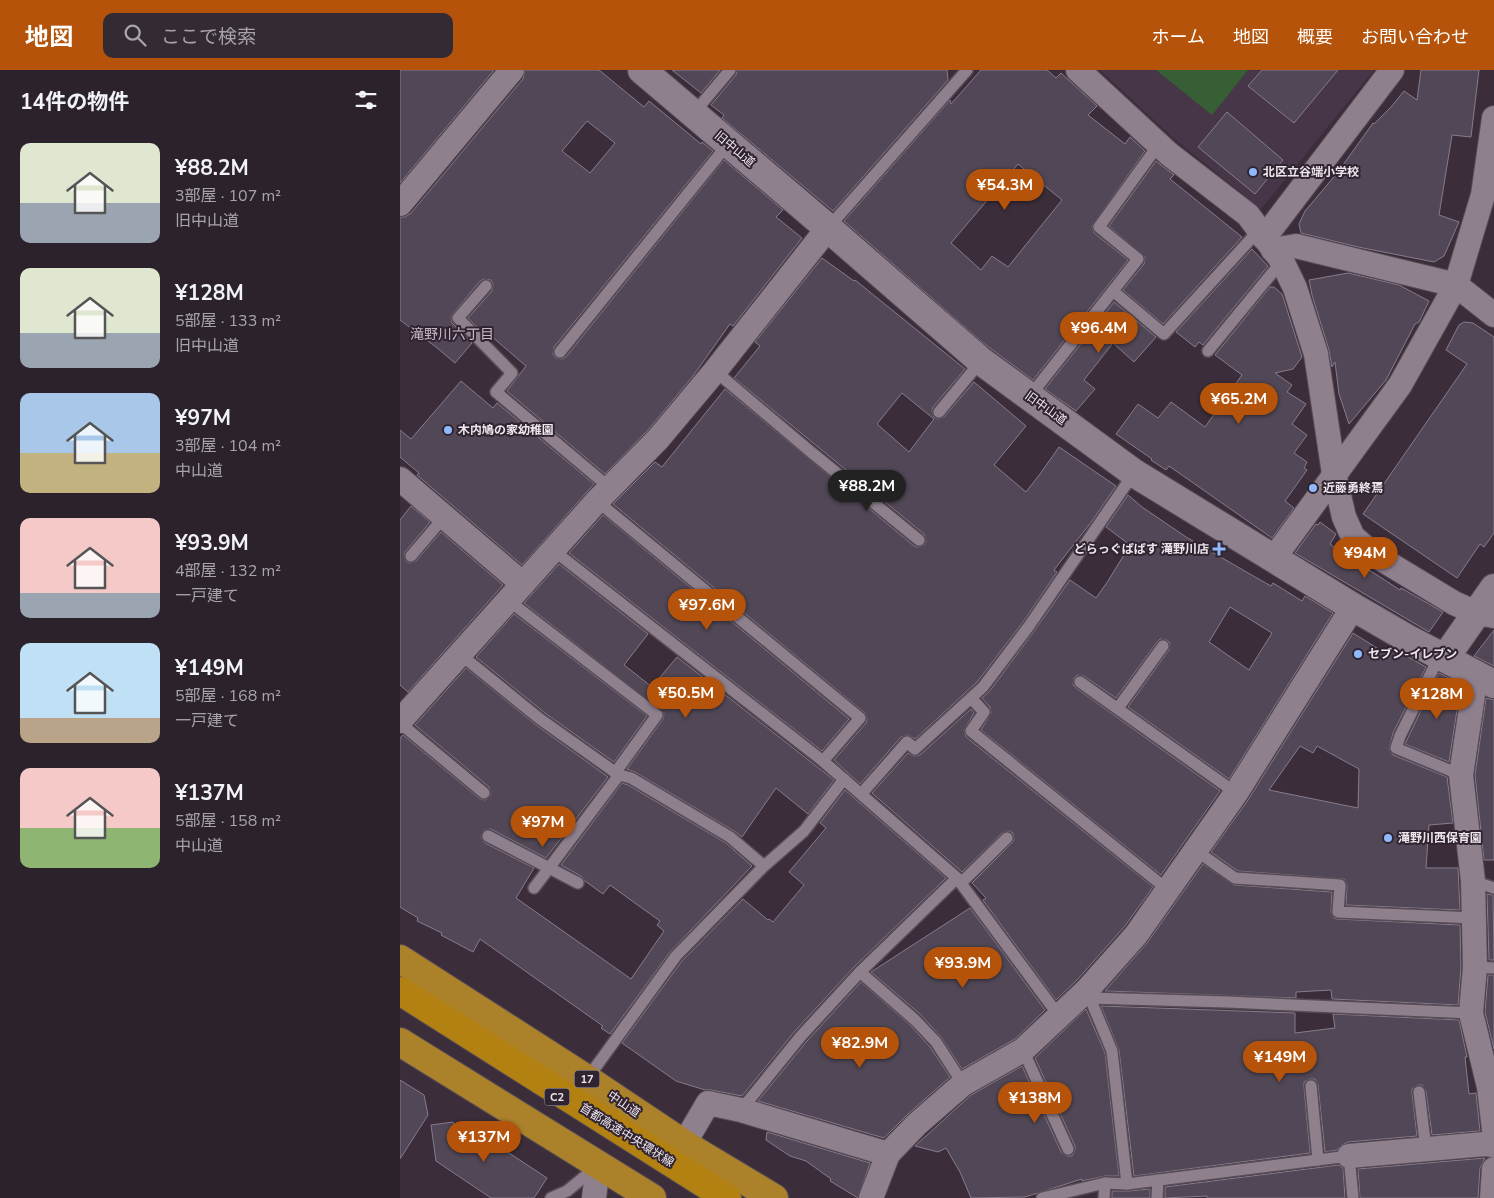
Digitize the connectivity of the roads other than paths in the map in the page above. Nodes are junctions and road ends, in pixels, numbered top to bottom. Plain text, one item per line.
1 (512, 70) edge
2 (642, 70) edge
3 (730, 70) edge
4 (967, 70) edge
5 (1078, 70) edge
6 (1392, 70) edge
7 (693, 114) junction
8 (1494, 118) edge
9 (728, 144) junction
10 (1159, 144) junction
11 (400, 204) edge
12 (828, 228) junction
13 (1269, 245) junction
14 (1456, 285) junction
15 (486, 286) dead end
16 (1113, 292) junction
17 (1494, 315) edge
18 (1208, 351) dead end
19 (560, 352) dead end
20 (980, 361) junction
21 (715, 371) junction
22 (1030, 396) junction
23 (939, 412) dead end
24 (1134, 473) junction
25 (1334, 474) junction
26 (400, 479) edge
27 (604, 495) junction
28 (445, 516) junction
29 (919, 540) dead end
30 (553, 550) junction
31 (412, 556) dead end
32 (1274, 558) junction
33 (1494, 588) edge
34 (516, 592) junction
35 (1353, 607) junction
36 (1485, 614) edge
37 (1163, 646) dead end
38 (461, 654) junction
39 (1445, 658) junction
40 (1485, 680) edge
41 (1080, 682) dead end
42 (971, 698) junction
43 (1118, 708) junction
44 (403, 713) edge
45 (823, 761) junction
46 (617, 774) junction
47 (1461, 775) junction
48 (844, 779) junction
49 (1236, 792) junction
50 (484, 793) dead end
51 (862, 794) junction
52 (488, 836) dead end
53 (1007, 838) dead end
54 (1195, 850) junction
55 (764, 866) junction
56 (549, 868) junction
57 (959, 880) junction
58 (578, 883) dead end
59 (1484, 885) edge
60 (534, 888) dead end
61 (1168, 890) junction
62 (1474, 918) junction
63 (400, 959) edge
64 (1485, 968) edge
65 (860, 972) junction
66 (400, 991) edge
67 (1088, 994) junction
68 (400, 997) edge
69 (1471, 1013) junction
70 (1059, 1016) junction
71 (400, 1042) edge
72 (1022, 1050) junction
73 (587, 1079) junction
74 (964, 1084) junction
75 (1311, 1086) dead end
76 (1492, 1088) edge
77 (1419, 1092) dead end
78 (741, 1110) junction
79 (1494, 1129) edge
80 (684, 1144) junction
81 (1494, 1145) edge
82 (1426, 1149) junction
83 (1068, 1150) dead end
84 (888, 1154) junction
85 (1349, 1156) junction
86 (1318, 1160) junction
87 (598, 1165) junction
88 (1494, 1169) edge
89 (1158, 1180) junction
90 (1105, 1183) junction
91 (1127, 1184) junction
92 (551, 1198) edge
93 (594, 1198) edge
94 (652, 1198) edge
95 (715, 1198) edge
96 (727, 1198) edge
97 (774, 1198) edge
98 (871, 1198) edge
99 (1042, 1198) edge
100 (1104, 1198) edge
101 (1158, 1198) edge
102 (1353, 1198) edge
103 (1492, 1198) edge

1 - 11 street
2 - 7 street, 旧中山道
3 - 7 lane
4 - 12 lane
5 - 10 street
6 - 13 street
7 - 9 street, 旧中山道
8 - 14 street
9 - 12 street, 旧中山道
9 - 19 lane
10 - 13 street
10 - 16 lane
12 - 20 street, 旧中山道
12 - 21 street
13 - 14 street
13 - 16 lane
13 - 18 lane
13 - 25 street
14 - 17 street
14 - 25 street
15 - 27 lane
16 - 22 lane
20 - 22 street, 旧中山道
20 - 23 lane
21 - 27 street
21 - 29 lane
22 - 24 street, 旧中山道
24 - 32 street, 旧中山道
24 - 42 lane
25 - 32 street
25 - 36 street
26 - 28 street
27 - 30 street
27 - 45 lane
28 - 31 lane
28 - 34 street
30 - 34 street
30 - 45 lane
32 - 35 street, 旧中山道
33 - 36 street
34 - 38 street
34 - 46 lane
35 - 39 street, 旧中山道
35 - 49 street
36 - 39 street
37 - 43 lane
38 - 44 street
38 - 46 lane
39 - 40 street, 旧中山道
39 - 47 lane
40 - 47 street
41 - 43 lane
42 - 51 lane
42 - 61 lane
43 - 49 lane
44 - 50 lane
45 - 48 lane
46 - 55 lane
46 - 56 lane
47 - 59 street
48 - 51 lane
48 - 55 lane
49 - 54 street
51 - 57 lane
52 - 56 lane
53 - 57 lane
54 - 61 street
54 - 62 lane
55 - 73 lane
56 - 58 lane
56 - 60 lane
57 - 65 lane
57 - 70 lane
59 - 62 street
61 - 67 street
62 - 64 street
63 - 73 highway, 中山道 / 17
64 - 69 street
65 - 74 lane
65 - 78 lane
66 - 96 highway, 首都高速中央環状線 / C2
67 - 69 lane
67 - 70 street
67 - 91 lane
68 - 95 highway, 首都高速中央環状線 / C2
69 - 76 street
70 - 72 street
71 - 87 highway
72 - 74 street
72 - 83 lane
73 - 80 highway, 中山道 / 17
74 - 84 street
75 - 86 lane
76 - 79 street
77 - 82 lane
78 - 80 street
78 - 84 street
80 - 97 highway, 中山道 / 17
81 - 82 street
82 - 85 street
84 - 98 street
85 - 86 lane
85 - 102 lane
86 - 89 lane
87 - 92 lane
87 - 93 street
87 - 94 highway
88 - 103 street
89 - 91 lane
89 - 101 lane
90 - 91 lane
90 - 99 lane
90 - 100 lane

